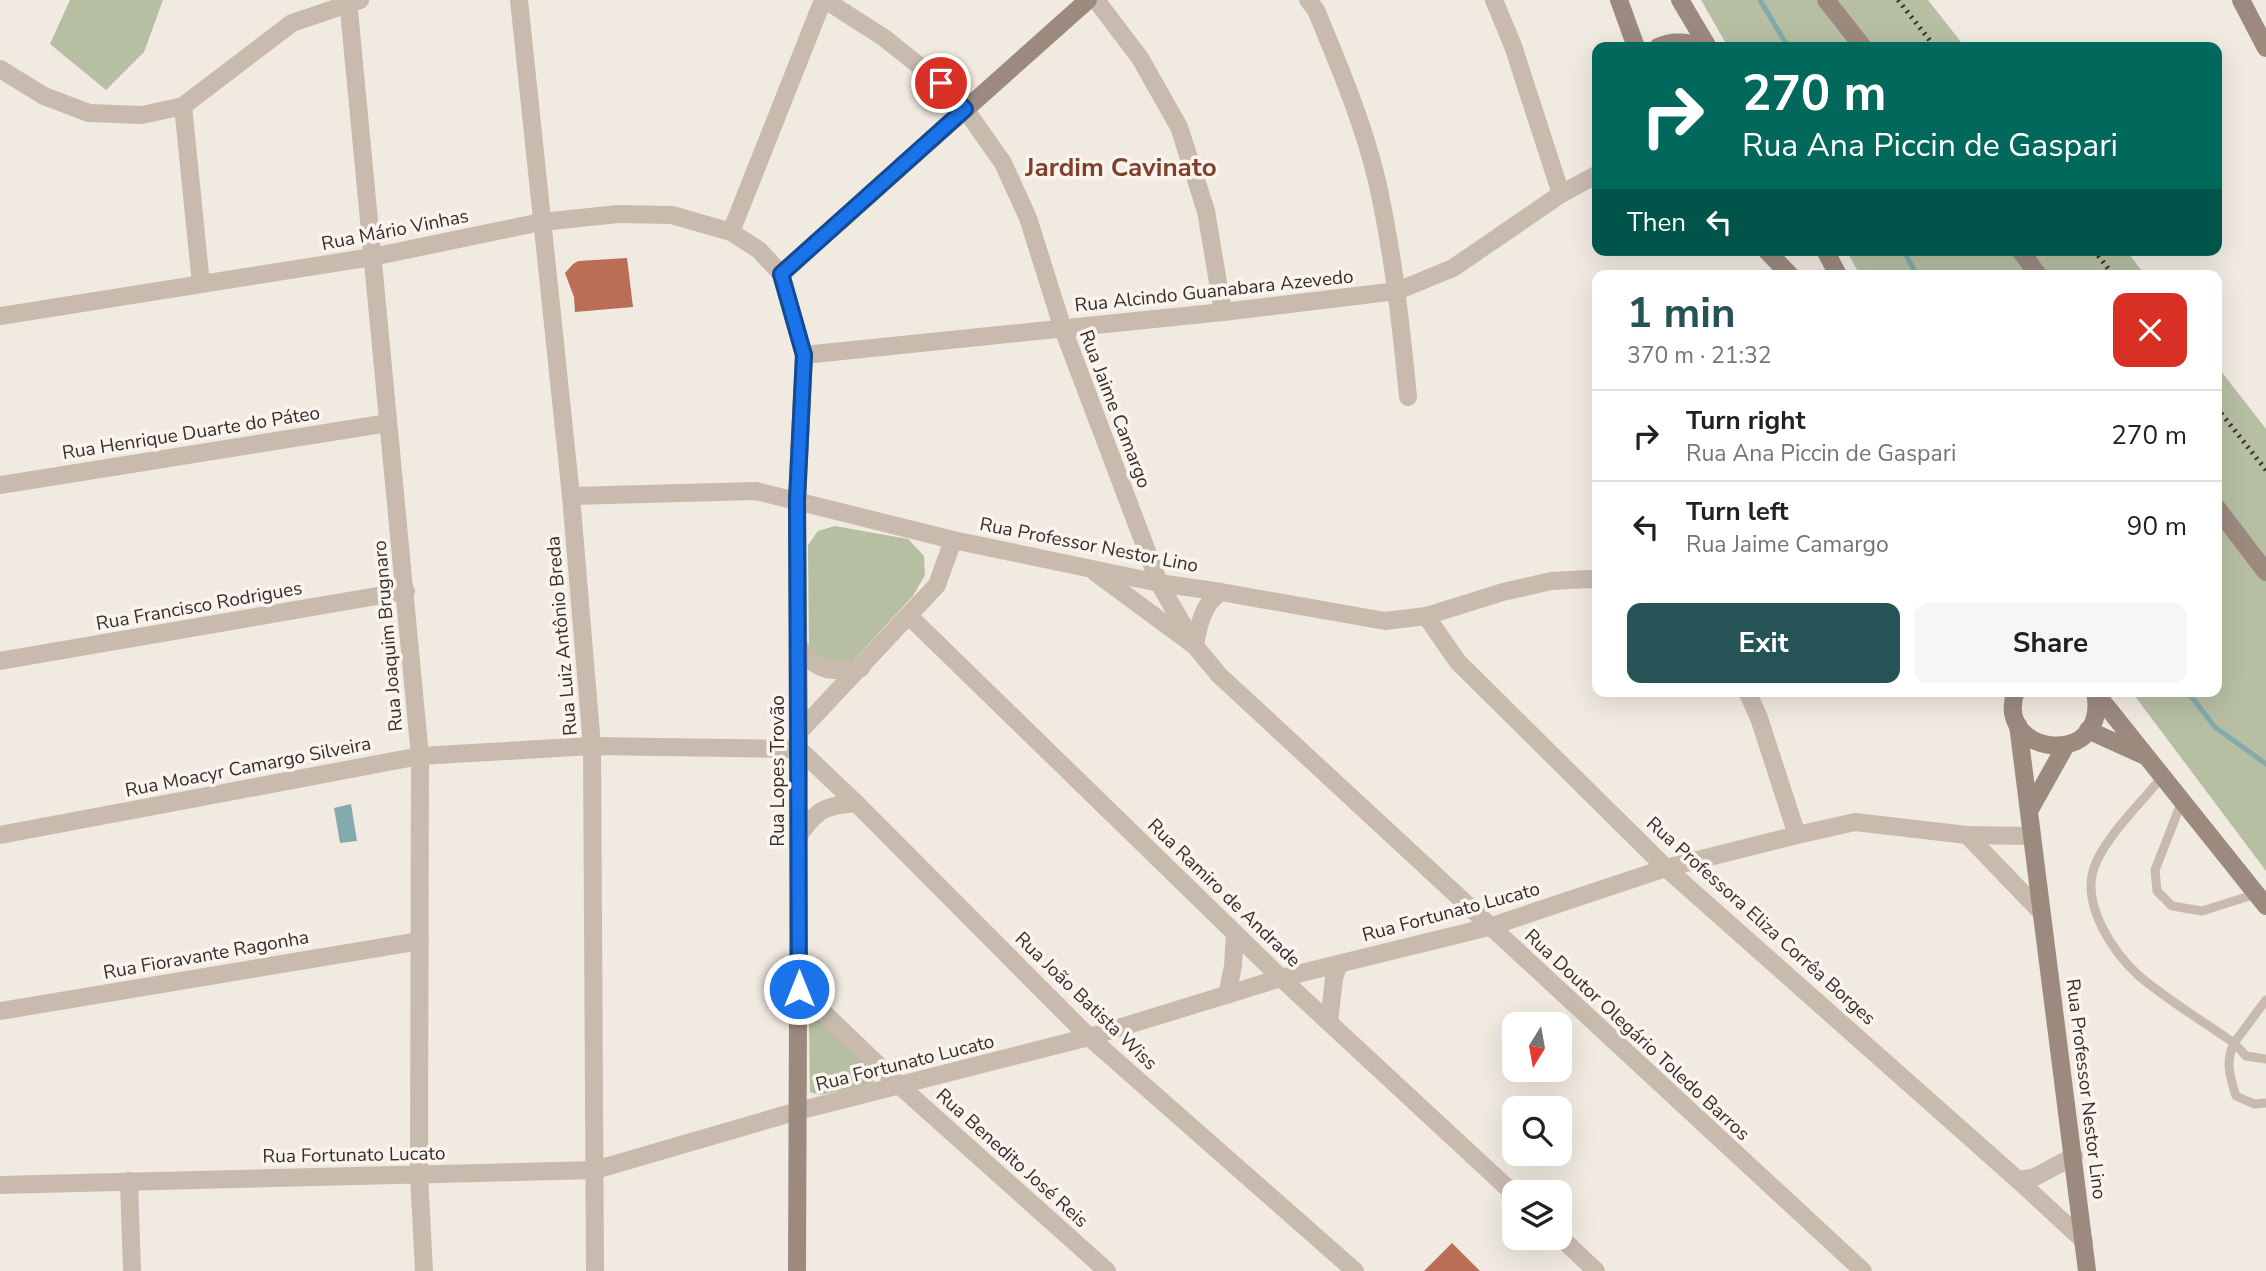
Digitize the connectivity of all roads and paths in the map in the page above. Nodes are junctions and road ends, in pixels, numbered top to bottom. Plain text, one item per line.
1 (519, 0) edge
2 (824, 0) edge
3 (1088, 0) edge
4 (1096, 0) edge
5 (1308, 0) edge
6 (1494, 0) edge
7 (1619, 0) edge
8 (1680, 0) edge
9 (1826, 0) edge
10 (2241, 0) edge
11 (352, 1) edge
12 (1634, 42) edge
13 (1704, 42) edge
14 (1859, 42) edge
15 (2266, 48) edge
16 (0, 69) edge
17 (183, 106) junction
18 (965, 109) junction
19 (1592, 177) edge
20 (1561, 194) junction
21 (541, 222) junction
22 (732, 232) junction
23 (1772, 256) edge
24 (372, 257) junction
25 (1785, 270) edge
26 (781, 274) junction
27 (201, 284) junction
28 (1397, 291) junction
29 (1223, 312) junction
30 (0, 316) edge
31 (1063, 328) junction
32 (804, 355) junction
33 (1408, 397) dead end
34 (388, 422) junction
35 (0, 485) edge
36 (571, 496) junction
37 (797, 500) junction
38 (2222, 515) edge
39 (953, 540) junction
40 (1091, 569) junction
41 (2266, 572) edge
42 (1592, 579) edge
43 (1159, 583) junction
44 (406, 592) junction
45 (1221, 592) junction
46 (1426, 616) junction
47 (910, 617) junction
48 (798, 645) junction
49 (1195, 646) junction
50 (0, 661) edge
51 (860, 668) junction
52 (1750, 697) edge
53 (2014, 697) edge
54 (2096, 697) edge
55 (2099, 697) edge
56 (2018, 725) junction
57 (2088, 730) junction
58 (799, 741) junction
59 (2066, 745) junction
60 (592, 746) junction
61 (421, 756) junction
62 (2146, 757) junction
63 (2162, 777) junction
64 (2182, 801) junction
65 (856, 803) junction
66 (2029, 811) junction
67 (0, 835) edge
68 (799, 835) junction
69 (1797, 835) junction
70 (1967, 835) junction
71 (2031, 836) junction
72 (1666, 868) junction
73 (2261, 900) edge
74 (2041, 912) junction
75 (1489, 927) junction
76 (1235, 934) junction
77 (420, 941) junction
78 (1339, 964) junction
79 (1281, 978) junction
80 (799, 989) junction
81 (1227, 995) junction
82 (2266, 1000) edge
83 (0, 1012) edge
84 (1329, 1021) junction
85 (1089, 1037) junction
86 (2234, 1043) junction
87 (2266, 1059) edge
88 (900, 1086) junction
89 (2266, 1103) edge
90 (798, 1111) junction
91 (2074, 1156) junction
92 (595, 1170) junction
93 (419, 1174) junction
94 (2018, 1180) junction
95 (129, 1181) junction
96 (1502, 1183) edge
97 (0, 1185) edge
98 (2084, 1241) junction
99 (1572, 1248) edge
100 (132, 1271) edge
101 (424, 1271) edge
102 (595, 1271) edge
103 (797, 1271) edge
104 (1107, 1271) edge
105 (1355, 1271) edge
106 (1597, 1271) edge
107 (1863, 1271) edge
108 (2087, 1271) edge

1 - 21 street, Rua Luiz Antônio Breda
2 - 18 street, Rua Jaime Camargo
2 - 22 street
3 - 18 main road
4 - 29 street
5 - 28 street
6 - 20 street
7 - 12 main road
8 - 13 main road
9 - 14 main road
10 - 15 main road
11 - 17 street
11 - 24 street, Rua Joaquim Brugnaro
16 - 17 street
17 - 27 street
18 - 26 main road
18 - 31 street, Rua Jaime Camargo
19 - 20 street, Rua Alcindo Guanabara Azevedo
20 - 28 street, Rua Alcindo Guanabara Azevedo
21 - 22 street, Rua Mário Vinhas
21 - 24 street, Rua Mário Vinhas
21 - 36 street, Rua Luiz Antônio Breda
22 - 26 street, Rua Mário Vinhas
23 - 25 main road
24 - 27 street, Rua Mário Vinhas
24 - 34 street, Rua Joaquim Brugnaro
26 - 32 main road, Rua Lopes Trovão
27 - 30 street, Rua Mário Vinhas
28 - 29 street, Rua Alcindo Guanabara Azevedo
28 - 33 street
29 - 31 street, Rua Alcindo Guanabara Azevedo
31 - 32 street, Rua Alcindo Guanabara Azevedo
31 - 43 street, Rua Jaime Camargo
32 - 37 main road, Rua Lopes Trovão
34 - 35 street, Rua Henrique Duarte do Páteo
34 - 44 street, Rua Joaquim Brugnaro
36 - 37 street, Rua Professor Nestor Lino
36 - 60 street, Rua Luiz Antônio Breda
37 - 39 street, Rua Professor Nestor Lino
37 - 48 main road, Rua Lopes Trovão
38 - 41 main road
39 - 40 street, Rua Professor Nestor Lino
39 - 47 street
40 - 43 street, Rua Professor Nestor Lino
40 - 49 street
42 - 46 street, Rua Professor Nestor Lino
43 - 45 street, Rua Professor Nestor Lino
43 - 49 street, Rua Doutor Olegário Toledo Barros
44 - 50 street, Rua Francisco Rodrigues
44 - 61 street, Rua Joaquim Brugnaro
45 - 46 street, Rua Professor Nestor Lino
45 - 49 street
46 - 72 street, Rua Professora Eliza Corrêa Borges
47 - 51 street
47 - 76 street, Rua Ramiro de Andrade
48 - 51 street
48 - 58 main road, Rua Lopes Trovão
49 - 75 street, Rua Doutor Olegário Toledo Barros
51 - 58 street
52 - 69 street
53 - 56 main road, Rua Professor Nestor Lino
54 - 57 main road
55 - 62 main road
56 - 59 main road
56 - 66 main road, Rua Professor Nestor Lino
57 - 59 main road
57 - 62 main road
58 - 60 street, Rua Moacyr Camargo Silveira
58 - 65 street, Rua João Batista Wiss
58 - 68 main road, Rua Lopes Trovão
59 - 66 main road
60 - 61 street, Rua Moacyr Camargo Silveira
60 - 92 street, Rua Luiz Antônio Breda
61 - 67 street, Rua Moacyr Camargo Silveira
61 - 77 street, Rua Joaquim Brugnaro
62 - 63 main road
63 - 64 main road
63 - 86 lane
64 - 73 main road
64 - 73 lane
65 - 68 street
65 - 85 street, Rua João Batista Wiss
66 - 71 main road, Rua Professor Nestor Lino
68 - 80 main road, Rua Lopes Trovão
69 - 70 street
69 - 72 street, Rua Fortunato Lucato
70 - 71 street
70 - 74 street
71 - 74 main road, Rua Professor Nestor Lino
72 - 75 street, Rua Fortunato Lucato
72 - 94 street, Rua Professora Eliza Corrêa Borges
74 - 91 main road, Rua Professor Nestor Lino
75 - 78 street, Rua Fortunato Lucato
75 - 107 street, Rua Doutor Olegário Toledo Barros
76 - 79 street, Rua Ramiro de Andrade
76 - 81 street
77 - 83 street, Rua Fioravante Ragonha
77 - 93 street, Rua Joaquim Brugnaro
78 - 79 street, Rua Fortunato Lucato
78 - 84 street
79 - 81 street, Rua Fortunato Lucato
79 - 84 street, Rua Ramiro de Andrade
80 - 88 street, Rua Benedito José Reis
80 - 90 main road, Rua Lopes Trovão
81 - 85 street, Rua Fortunato Lucato
82 - 86 lane
84 - 96 street, Rua Ramiro de Andrade
85 - 88 street, Rua Fortunato Lucato
85 - 105 street, Rua João Batista Wiss
86 - 87 lane
86 - 89 lane
88 - 90 street, Rua Fortunato Lucato
88 - 104 street, Rua Benedito José Reis
90 - 92 street, Rua Fortunato Lucato
90 - 103 main road, Rua Lopes Trovão
91 - 94 street
91 - 98 main road, Rua Professor Nestor Lino
92 - 93 street, Rua Fortunato Lucato
92 - 102 street, Rua Luiz Antônio Breda
93 - 95 street, Rua Fortunato Lucato
93 - 101 street, Rua Joaquim Brugnaro
94 - 98 street, Rua Professora Eliza Corrêa Borges
95 - 97 street, Rua Fortunato Lucato
95 - 100 street
98 - 108 main road, Rua Professor Nestor Lino
99 - 106 street

